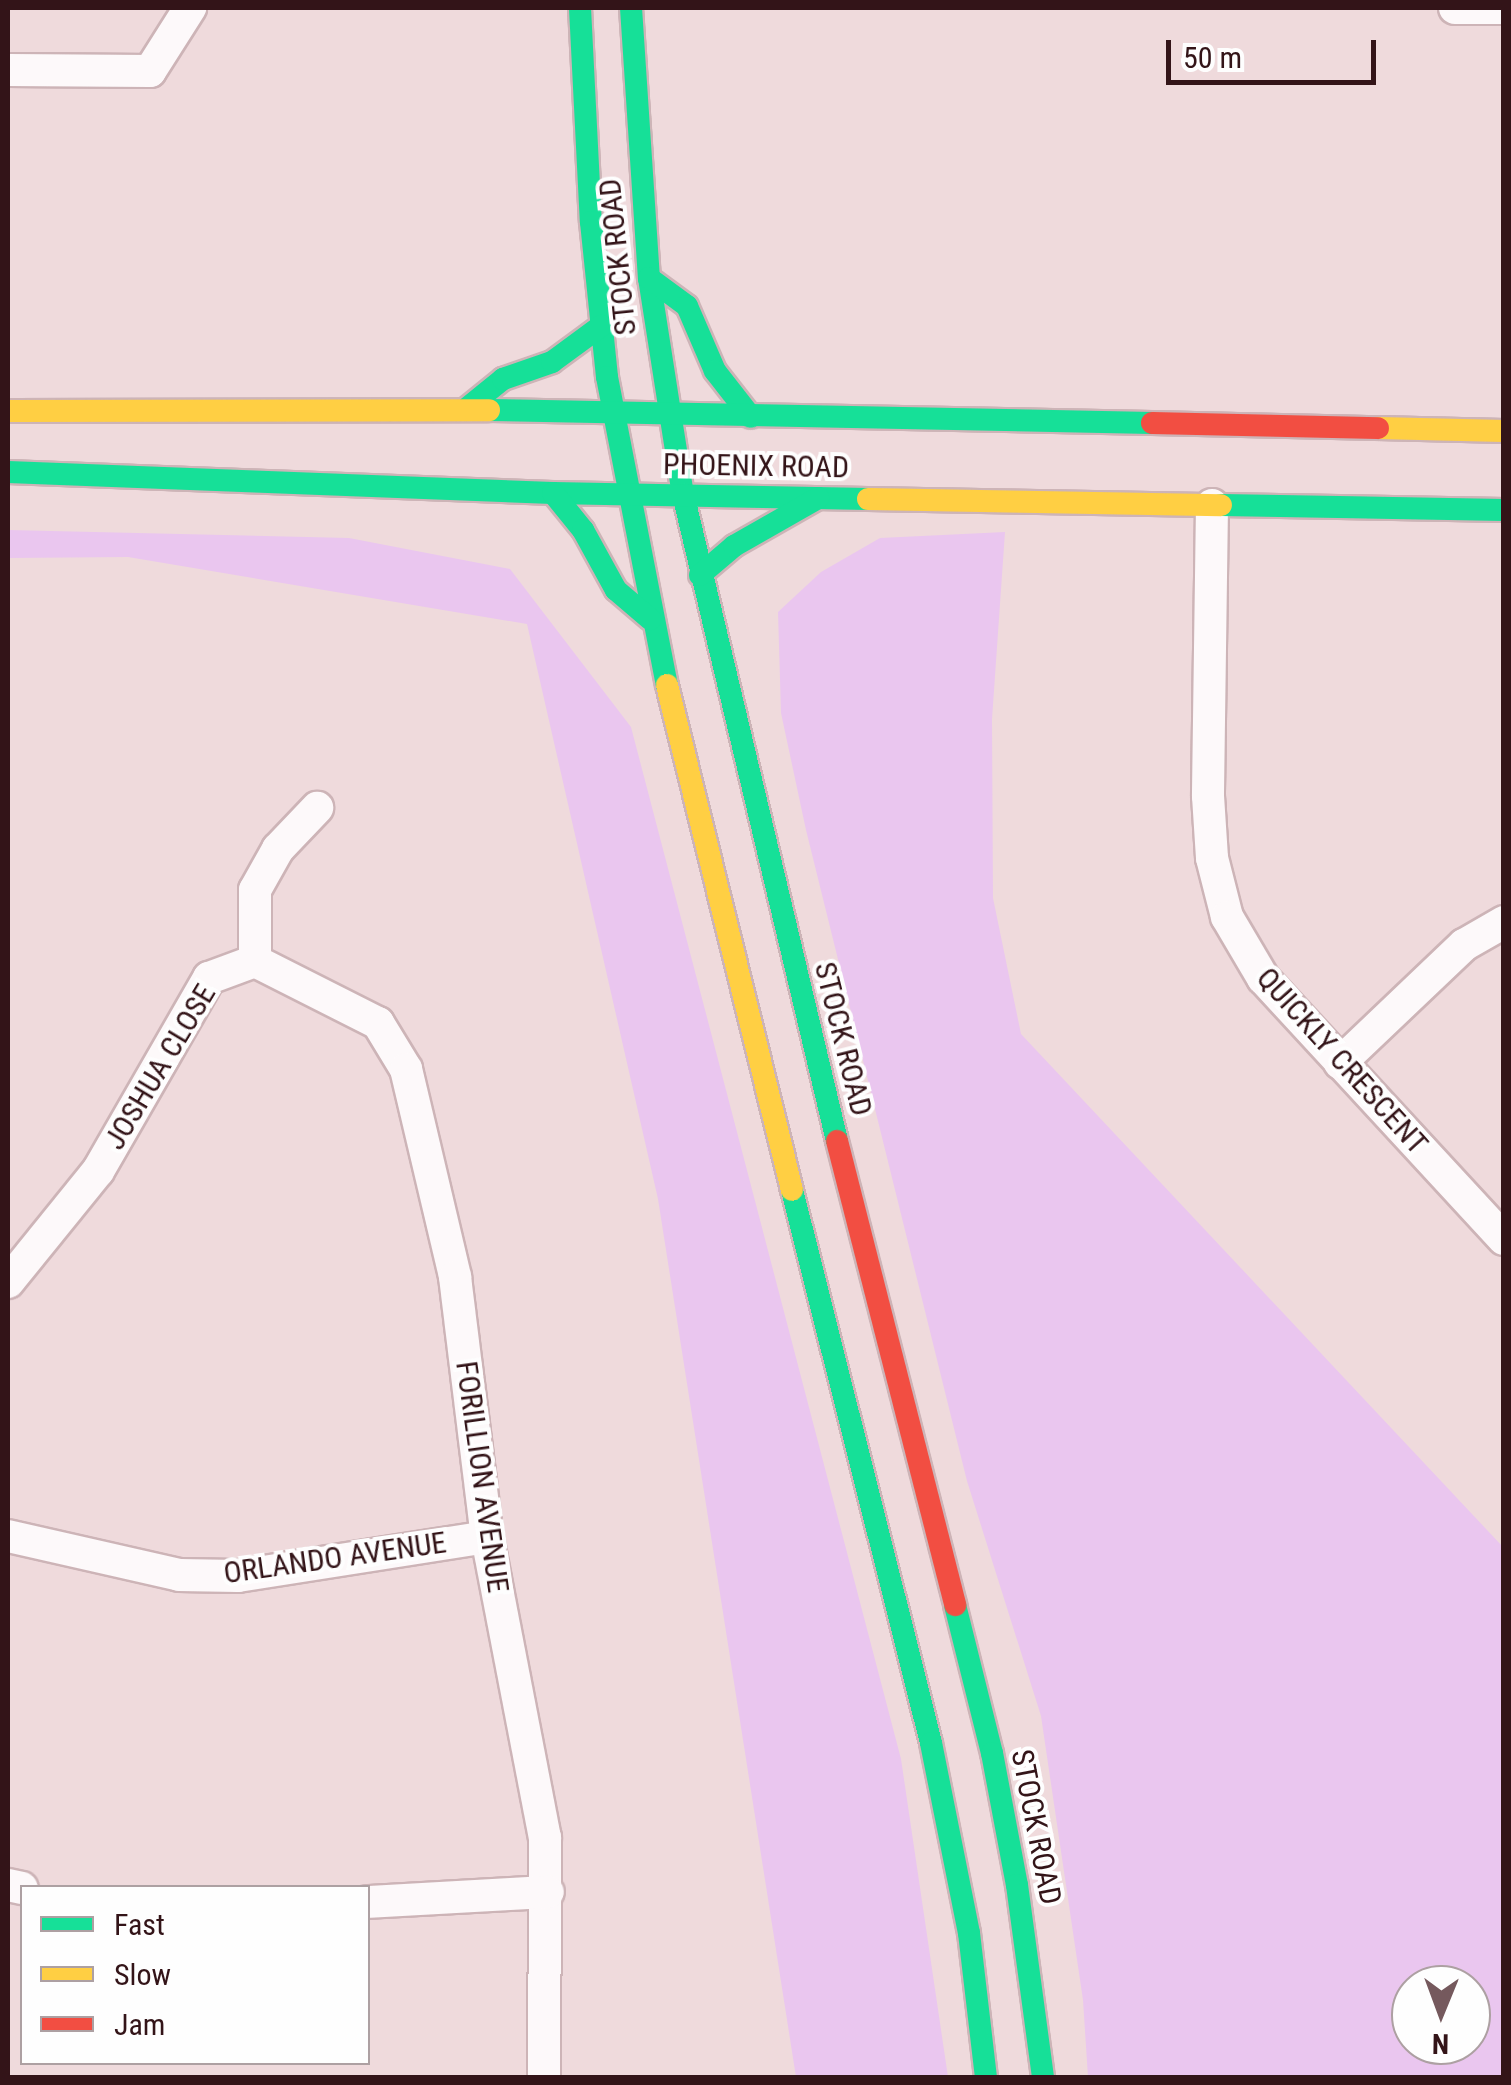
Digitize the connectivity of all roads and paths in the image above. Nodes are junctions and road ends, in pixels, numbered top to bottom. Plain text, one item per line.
1 (190, 8) edge
2 (580, 8) edge
3 (631, 8) edge
4 (1455, 8) edge
5 (1504, 8) edge
6 (8, 70) edge
7 (649, 278) junction
8 (601, 326) junction
9 (466, 409) junction
10 (8, 411) edge
11 (612, 412) junction
12 (668, 415) junction
13 (751, 416) junction
14 (1504, 431) edge
15 (8, 472) edge
16 (553, 493) junction
17 (626, 493) junction
18 (682, 494) junction
19 (818, 498) junction
20 (1212, 505) junction
21 (1504, 510) edge
22 (700, 575) junction
23 (652, 621) junction
24 (317, 808) dead end
25 (1504, 922) edge
26 (255, 961) junction
27 (1340, 1063) junction
28 (1504, 1238) edge
29 (8, 1282) edge
30 (8, 1536) edge
31 (488, 1537) junction
32 (548, 1892) junction
33 (370, 1902) edge
34 (544, 2078) edge
35 (986, 2078) edge
36 (1043, 2078) edge

1 - 6 street
2 - 8 main road, STOCK ROAD
3 - 7 main road, STOCK ROAD
4 - 5 street
7 - 12 main road, STOCK ROAD
7 - 13 main road
8 - 9 main road
8 - 11 main road, STOCK ROAD
9 - 10 main road, PHOENIX ROAD
9 - 11 main road, PHOENIX ROAD
11 - 12 main road, PHOENIX ROAD
11 - 17 main road, STOCK ROAD
12 - 13 main road, PHOENIX ROAD
12 - 18 main road, STOCK ROAD
13 - 14 main road, PHOENIX ROAD
15 - 16 main road, PHOENIX ROAD
16 - 17 main road, PHOENIX ROAD
16 - 23 main road
17 - 18 main road, PHOENIX ROAD
17 - 23 main road, STOCK ROAD
18 - 19 main road, PHOENIX ROAD
18 - 22 main road, STOCK ROAD
19 - 20 main road, PHOENIX ROAD
19 - 22 main road
20 - 21 main road, PHOENIX ROAD
20 - 27 street, QUICKLY CRESCENT
22 - 36 main road, STOCK ROAD
23 - 35 main road, STOCK ROAD
24 - 26 street
25 - 27 street
26 - 29 street, JOSHUA CLOSE
26 - 31 street, FORILLION AVENUE
27 - 28 street, QUICKLY CRESCENT
30 - 31 street, ORLANDO AVENUE
31 - 32 street, FORILLION AVENUE
32 - 33 street
32 - 34 street, FORILLION AVENUE

